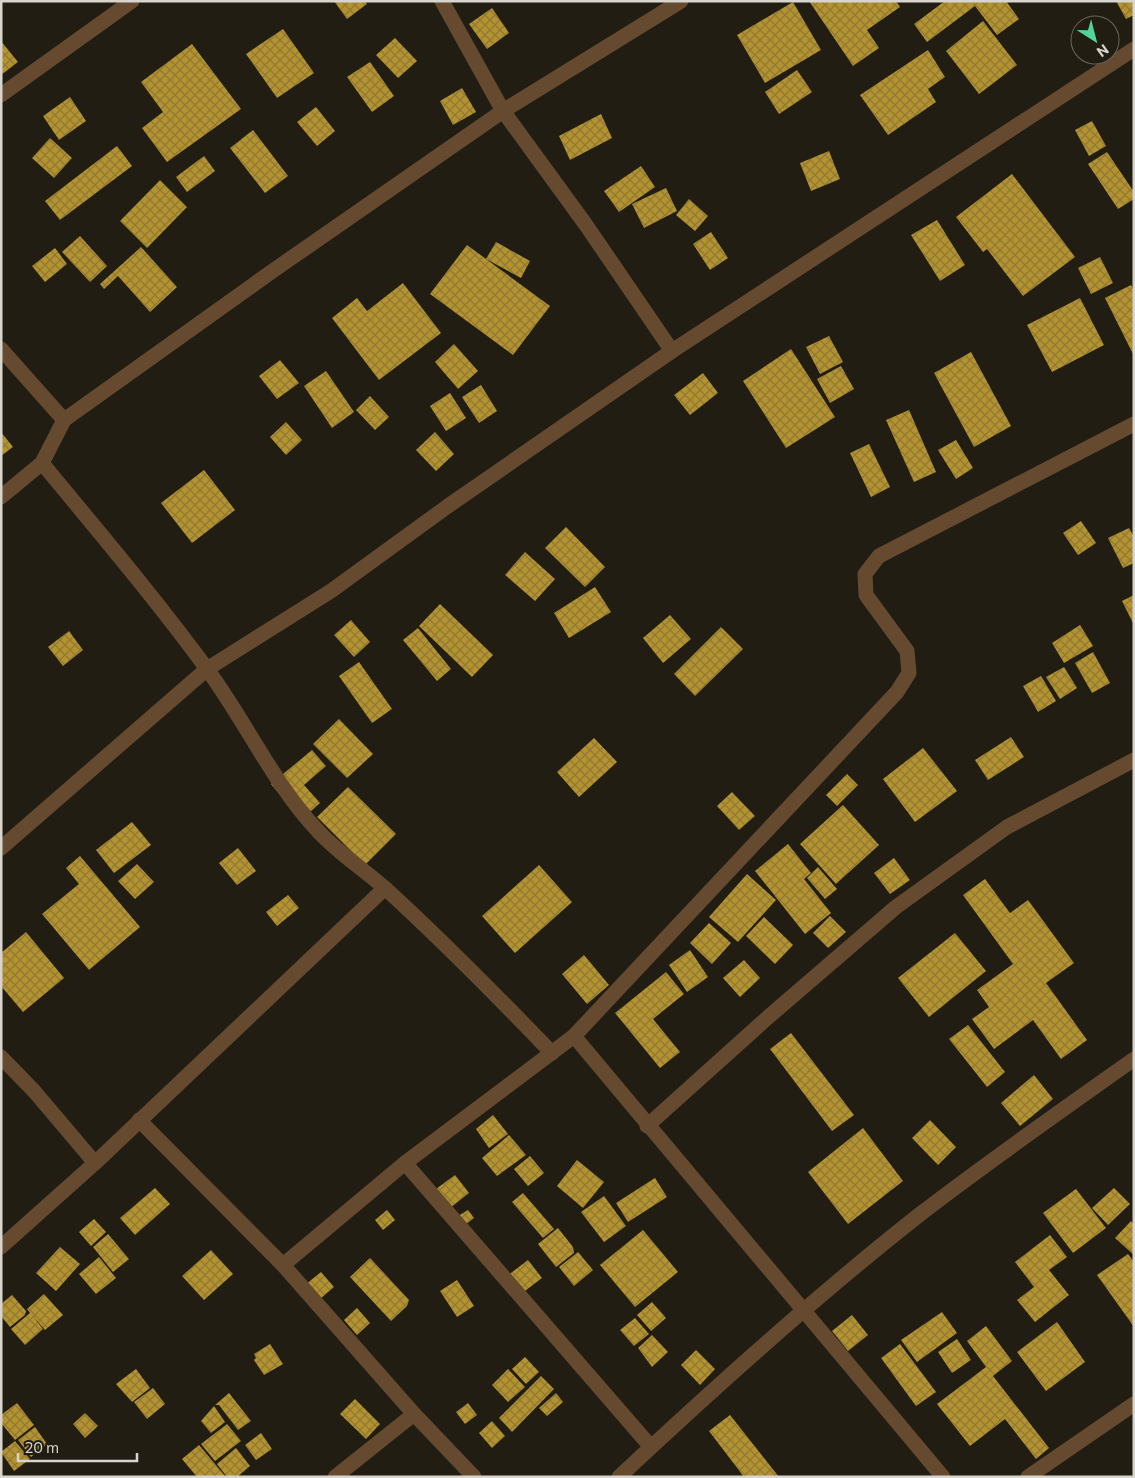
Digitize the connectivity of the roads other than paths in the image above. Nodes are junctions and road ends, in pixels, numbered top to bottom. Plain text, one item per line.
1 (132, 1) edge
2 (442, 1) edge
3 (681, 1) edge
4 (1134, 50) edge
5 (1, 95) edge
6 (503, 111) junction
7 (1, 349) edge
8 (672, 351) junction
9 (64, 420) junction
10 (1134, 424) edge
11 (42, 463) junction
12 (1, 497) edge
13 (207, 669) junction
14 (1134, 760) edge
15 (1, 848) edge
16 (385, 888) junction
17 (574, 1036) junction
18 (552, 1053) junction
19 (1, 1057) edge
20 (1134, 1059) edge
21 (139, 1120) junction
22 (647, 1126) junction
23 (95, 1163) junction
24 (405, 1163) junction
25 (1, 1247) edge
26 (283, 1266) junction
27 (803, 1311) junction
28 (1134, 1404) edge
29 (414, 1414) junction
30 (651, 1447) junction
31 (335, 1477) edge
32 (474, 1477) edge
33 (620, 1477) edge
34 (943, 1477) edge
35 (1028, 1477) edge

1 - 5 street
2 - 6 street
3 - 6 street
4 - 8 street
6 - 8 street
6 - 9 street
7 - 9 street
8 - 13 street
9 - 11 street
10 - 17 street
11 - 12 street
11 - 13 street
13 - 15 street
13 - 16 street
14 - 22 street
16 - 18 street
16 - 21 street
17 - 18 street
17 - 22 street
18 - 24 street
19 - 23 street
20 - 27 street
21 - 23 street
21 - 26 street
22 - 27 street
23 - 25 street
24 - 26 street
24 - 30 street
26 - 29 street
27 - 30 street
27 - 34 street
28 - 35 street
29 - 31 street
29 - 32 street
30 - 33 street

